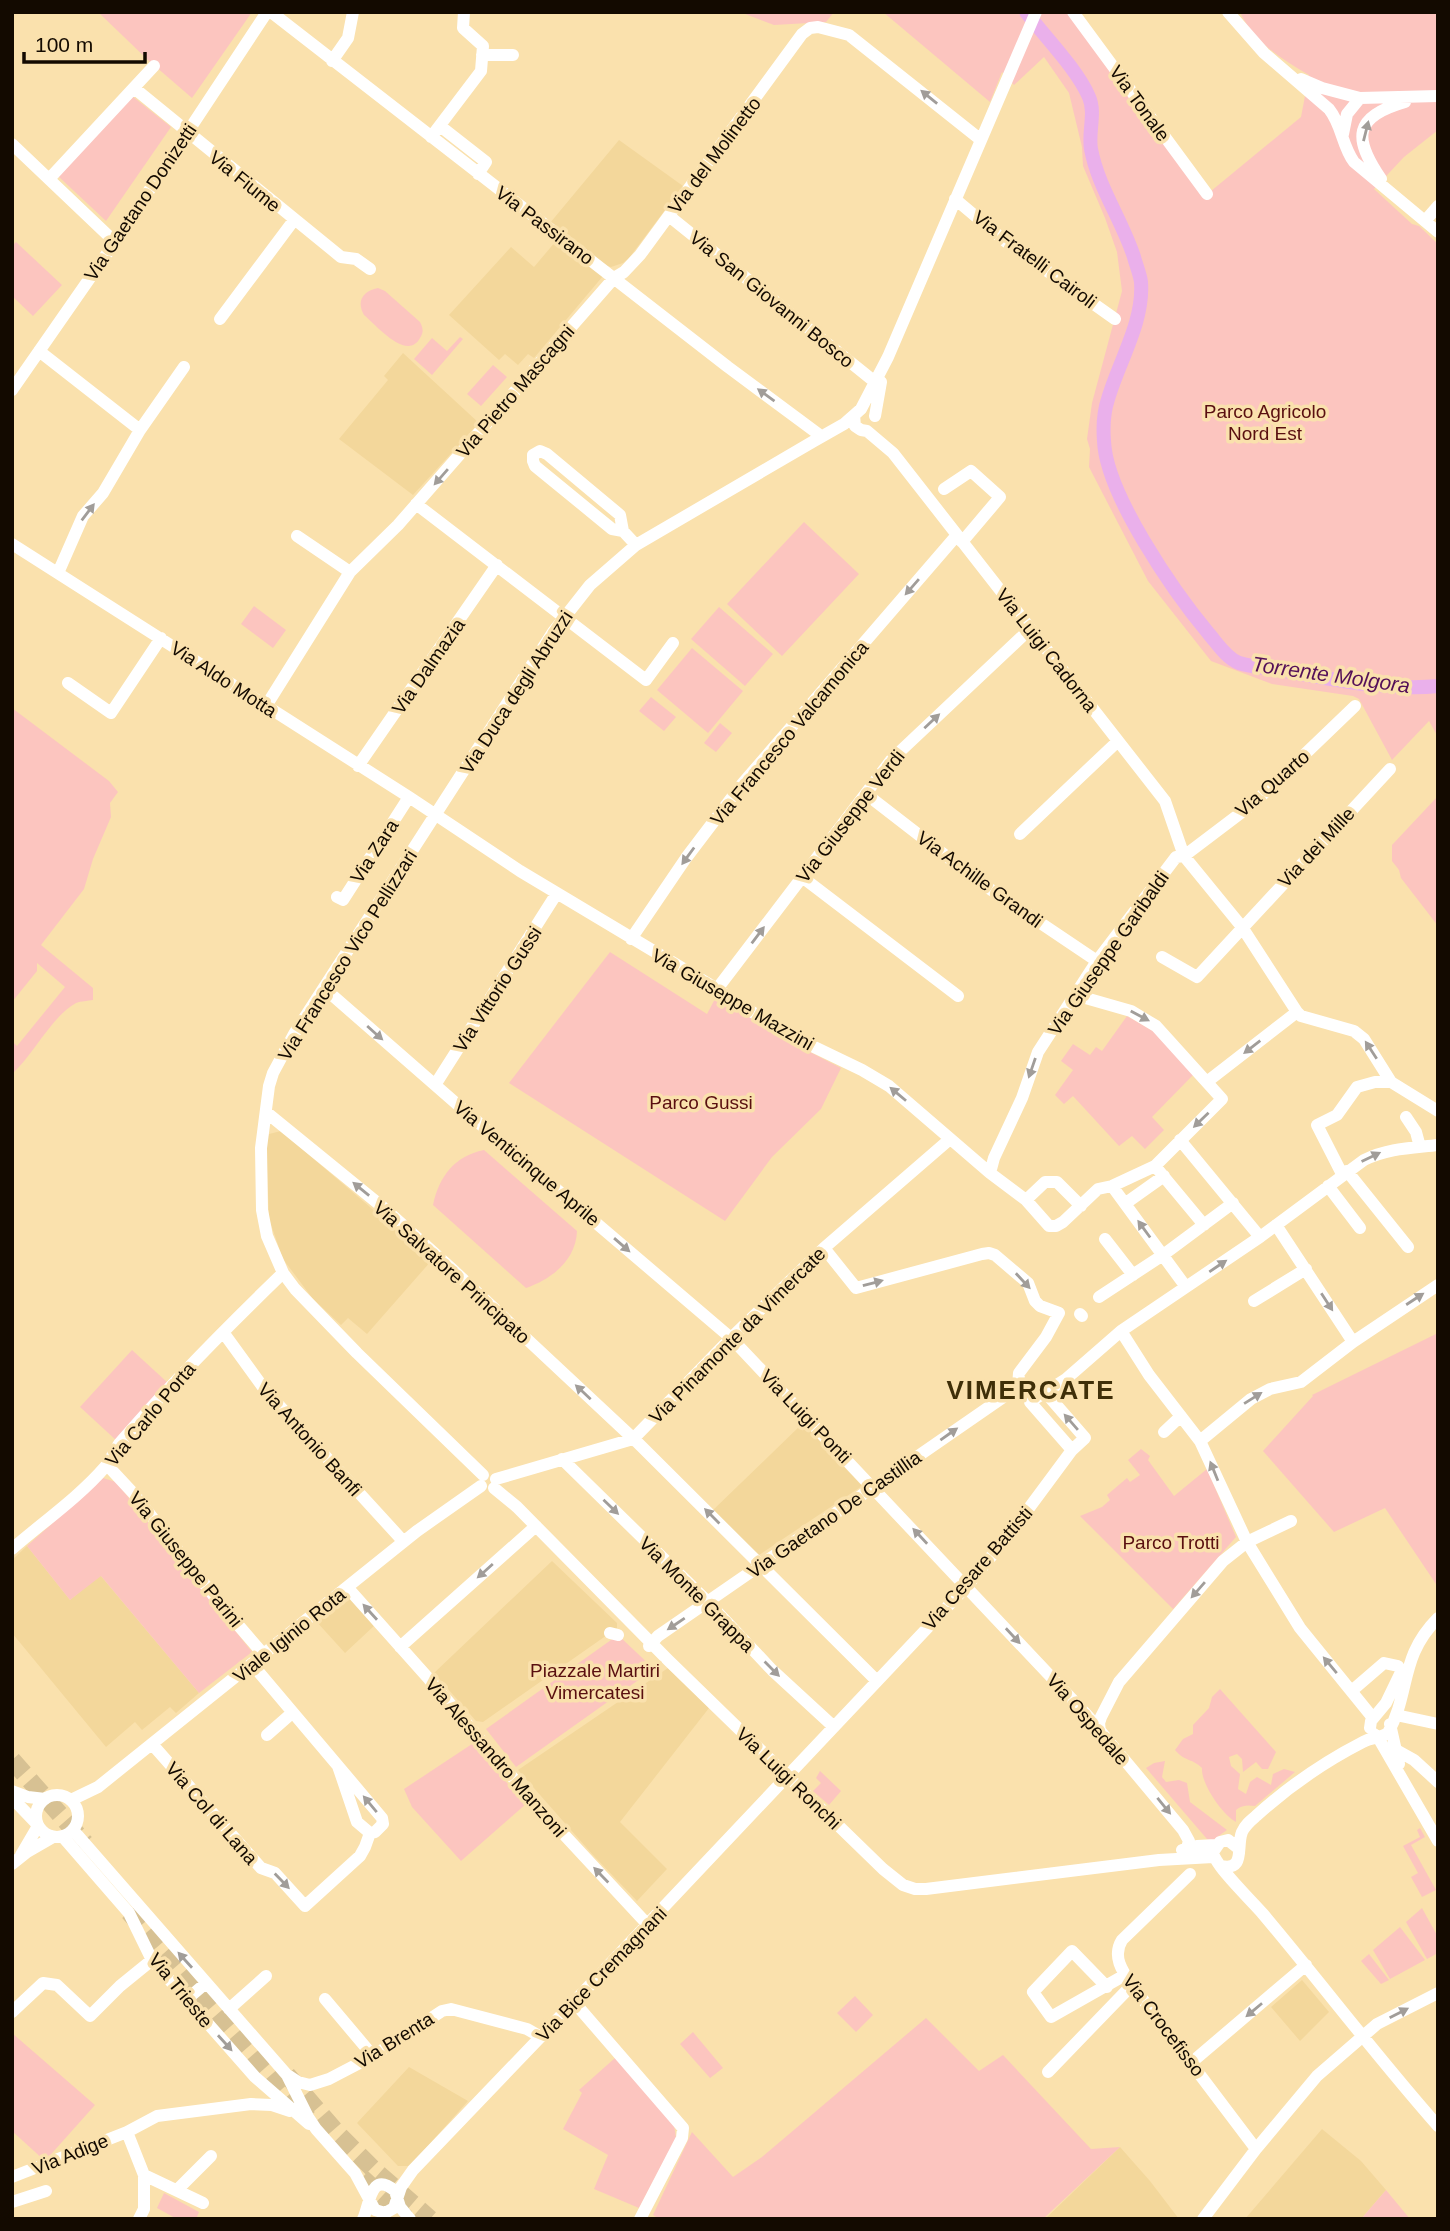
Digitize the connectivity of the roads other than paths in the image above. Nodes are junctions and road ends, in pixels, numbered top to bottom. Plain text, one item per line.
1 (269, 12) edge
2 (353, 12) edge
3 (464, 12) edge
4 (1073, 12) edge
5 (1228, 12) edge
6 (1033, 17) edge
7 (1238, 19) edge
8 (482, 55) junction
9 (513, 55) dead end
10 (332, 61) junction
11 (154, 66) dead end
12 (1285, 70) junction
13 (134, 88) junction
14 (1433, 96) edge
15 (1360, 98) junction
16 (440, 125) junction
17 (187, 133) junction
18 (431, 137) junction
19 (1344, 138) junction
20 (982, 140) junction
21 (12, 144) edge
22 (478, 174) junction
23 (49, 179) junction
24 (1390, 191) junction
25 (1207, 194) dead end
26 (955, 199) junction
27 (1438, 206) edge
28 (668, 216) junction
29 (294, 220) junction
30 (1425, 221) junction
31 (1438, 232) edge
32 (115, 242) junction
33 (370, 269) dead end
34 (614, 278) junction
35 (220, 319) dead end
36 (1115, 319) dead end
37 (38, 351) junction
38 (888, 357) junction
39 (184, 367) dead end
40 (875, 382) junction
41 (12, 390) edge
42 (858, 412) junction
43 (869, 424) junction
44 (140, 430) junction
45 (818, 439) junction
46 (944, 489) dead end
47 (416, 504) junction
48 (623, 531) junction
49 (297, 536) dead end
50 (960, 539) junction
51 (12, 544) edge
52 (636, 545) junction
53 (497, 565) junction
54 (350, 572) junction
55 (58, 573) junction
56 (563, 617) junction
57 (1030, 629) junction
58 (161, 638) junction
59 (673, 643) dead end
60 (68, 683) dead end
61 (266, 706) junction
62 (1355, 706) dead end
63 (1118, 741) junction
64 (358, 766) junction
65 (1390, 768) dead end
66 (866, 794) junction
67 (410, 797) junction
68 (436, 814) junction
69 (1020, 834) dead end
70 (1184, 856) junction
71 (802, 877) junction
72 (557, 893) junction
73 (337, 897) dead end
74 (1242, 927) junction
75 (631, 939) junction
76 (1163, 957) dead end
77 (1097, 961) junction
78 (324, 988) junction
79 (717, 989) junction
80 (1075, 995) junction
81 (958, 996) dead end
82 (1297, 1012) junction
83 (1208, 1082) junction
84 (1391, 1082) junction
85 (435, 1085) junction
86 (1438, 1111) edge
87 (266, 1112) junction
88 (1406, 1117) dead end
89 (950, 1139) junction
90 (1180, 1140) junction
91 (1438, 1144) edge
92 (1420, 1147) junction
93 (1159, 1171) junction
94 (990, 1173) junction
95 (1345, 1173) junction
96 (1112, 1186) junction
97 (1328, 1186) junction
98 (1026, 1200) junction
99 (1126, 1203) junction
100 (1233, 1203) junction
101 (1081, 1206) junction
102 (1204, 1225) junction
103 (1276, 1225) junction
104 (1360, 1228) dead end
105 (1260, 1237) junction
106 (1105, 1239) dead end
107 (824, 1248) junction
108 (1408, 1248) dead end
109 (1163, 1255) junction
110 (1306, 1269) junction
111 (283, 1273) junction
112 (1133, 1275) junction
113 (1438, 1284) edge
114 (1186, 1287) junction
115 (1100, 1297) dead end
116 (1254, 1301) dead end
117 (1121, 1331) junction
118 (223, 1332) junction
119 (731, 1338) junction
120 (1353, 1342) junction
121 (1017, 1387) junction
122 (1045, 1392) junction
123 (1030, 1402) junction
124 (1181, 1416) junction
125 (1164, 1432) dead end
126 (633, 1438) junction
127 (1200, 1441) junction
128 (1072, 1450) junction
129 (562, 1459) junction
130 (107, 1465) junction
131 (488, 1482) junction
132 (872, 1486) junction
133 (1291, 1521) dead end
134 (536, 1526) junction
135 (403, 1541) junction
136 (1247, 1542) junction
137 (12, 1549) edge
138 (761, 1564) junction
139 (967, 1586) junction
140 (348, 1587) junction
141 (708, 1602) junction
142 (1434, 1617) edge
143 (650, 1644) junction
144 (400, 1647) junction
145 (264, 1655) junction
146 (252, 1664) junction
147 (1398, 1666) dead end
148 (877, 1681) junction
149 (1119, 1682) junction
150 (1355, 1688) dead end
151 (292, 1713) junction
152 (1087, 1715) junction
153 (1393, 1721) junction
154 (1438, 1724) edge
155 (1373, 1725) junction
156 (834, 1727) junction
157 (1101, 1733) junction
158 (267, 1735) dead end
159 (152, 1744) junction
160 (1396, 1750) junction
161 (338, 1766) junction
162 (788, 1777) junction
163 (1403, 1778) junction
164 (1438, 1782) edge
165 (98, 1787) junction
166 (12, 1792) edge
167 (45, 1799) junction
168 (71, 1800) junction
169 (78, 1817) junction
170 (37, 1825) junction
171 (370, 1833) junction
172 (63, 1835) junction
173 (1438, 1841) edge
174 (1187, 1848) junction
175 (1218, 1852) junction
176 (1238, 1854) junction
177 (1199, 1856) junction
178 (1159, 1860) junction
179 (15, 1861) edge
180 (1189, 1874) dead end
181 (1248, 1897) junction
182 (648, 1925) junction
183 (162, 1934) junction
184 (146, 1947) junction
185 (152, 1960) junction
186 (1306, 1965) junction
187 (265, 1976) dead end
188 (1128, 1980) junction
189 (206, 1983) junction
190 (1107, 1987) junction
191 (1438, 1993) edge
192 (325, 1998) dead end
193 (186, 2000) junction
194 (574, 2002) junction
195 (229, 2009) junction
196 (12, 2012) edge
197 (1365, 2036) junction
198 (541, 2037) junction
199 (373, 2056) junction
200 (1192, 2062) junction
201 (1048, 2072) dead end
202 (287, 2075) junction
203 (256, 2077) junction
204 (329, 2079) junction
205 (299, 2099) junction
206 (251, 2104) junction
207 (294, 2112) junction
208 (1438, 2117) edge
209 (1438, 2126) edge
210 (316, 2129) junction
211 (128, 2132) junction
212 (1256, 2149) junction
213 (211, 2157) dead end
214 (413, 2170) junction
215 (355, 2173) junction
216 (144, 2175) junction
217 (12, 2177) edge
218 (382, 2185) junction
219 (177, 2190) junction
220 (46, 2191) dead end
221 (397, 2198) junction
222 (369, 2201) junction
223 (12, 2202) edge
224 (203, 2203) dead end
225 (378, 2216) edge
226 (139, 2219) edge
227 (363, 2219) edge
228 (397, 2219) edge
229 (410, 2219) edge
230 (640, 2219) edge
231 (1203, 2219) edge

1 - 10 street, Via Passirano
1 - 17 street, Via Gaetano Donizetti
2 - 10 street
3 - 8 street
4 - 25 street, Via Tonale
5 - 7 street
6 - 20 street
7 - 12 street
8 - 9 street
8 - 16 street
10 - 18 street, Via Passirano
11 - 13 street
12 - 15 street
12 - 19 street
13 - 17 street, Via Fiume
13 - 23 street
14 - 15 street
24 -> 14 street
15 - 19 street
16 - 18 street
16 - 22 street
17 - 29 street, Via Fiume
17 - 32 street, Via Gaetano Donizetti
18 - 22 street, Via Passirano
19 - 24 street
20 - 26 street
20 -> 28 street, Via del Molinetto
21 - 23 street
22 - 34 street, Via Passirano
23 - 32 street
24 - 30 street
26 - 36 street, Via Fratelli Cairoli
26 - 38 street
27 - 30 street
28 - 34 street, Via del Molinetto
28 - 40 street, Via San Giovanni Bosco
29 - 33 street
29 - 35 street, Via Fiume
30 - 31 street
32 - 37 street, Via Gaetano Donizetti
45 -> 34 street, Via Passirano
34 -> 47 street, Via Pietro Mascagni
37 - 41 street, Via Gaetano Donizetti
37 - 44 street
38 - 40 street
38 - 43 street
39 - 44 street
40 - 42 street
42 - 43 street, Via Luigi Cadorna
42 - 43 street
42 - 45 street, Via Duca degli Abruzzi
43 - 45 street, Via Duca degli Abruzzi
43 - 50 street, Via Luigi Cadorna
55 -> 44 street
45 - 52 street, Via Duca degli Abruzzi
46 - 50 street, Via Francesco Valcamonica
47 - 53 street
47 - 54 street, Via Pietro Mascagni
48 - 48 street
48 - 52 street
49 - 54 street
50 - 57 street, Via Luigi Cadorna
50 -> 75 street, Via Francesco Valcamonica
51 - 55 street, Via Aldo Motta
52 - 56 street, Via Duca degli Abruzzi
53 - 56 street
53 - 64 street, Via Dalmazia
54 - 61 street, Via Pietro Mascagni
55 - 58 street, Via Aldo Motta
56 - 59 street
56 - 68 street, Via Duca degli Abruzzi
57 - 63 street, Via Luigi Cadorna
66 -> 57 street, Via Giuseppe Verdi
58 - 60 street
58 - 61 street, Via Aldo Motta
61 - 64 street, Via Aldo Motta
62 - 70 street, Via Quarto
63 - 69 street
63 - 70 street, Via Luigi Cadorna
64 - 67 street, Via Aldo Motta
65 - 74 street, Via dei Mille
66 - 71 street, Via Giuseppe Verdi
66 - 77 street, Via Achille Grandi
67 - 68 street, Via Aldo Motta
67 - 73 street, Via Zara
68 - 72 street, Via Giuseppe Mazzini
68 - 78 street, Via Francesco Vico Pellizzari
70 - 74 street
70 - 77 street, Via Giuseppe Garibaldi
79 -> 71 street, Via Giuseppe Verdi
71 - 81 street
72 - 75 street, Via Giuseppe Mazzini
72 - 85 street, Via Vittorio Gussi
74 - 76 street, Via dei Mille
74 - 82 street
75 - 79 street, Via Giuseppe Mazzini
77 - 80 street, Via Giuseppe Garibaldi
78 -> 85 street, Via Venticinque Aprile
78 - 87 street, Via Francesco Vico Pellizzari
89 -> 79 street, Via Giuseppe Mazzini
80 -> 83 street
80 -> 94 street, Via Giuseppe Garibaldi
82 -> 83 street
84 -> 82 street
83 -> 90 street
84 - 86 street
84 - 95 street
85 -> 119 street, Via Venticinque Aprile
87 - 111 street, Via Francesco Vico Pellizzari
126 -> 87 street, Via Salvatore Principato
88 - 92 street
89 - 94 street, Via Giuseppe Mazzini
89 - 107 street, Via Pinamonte da Vimercate
90 - 93 street
90 - 100 street
91 - 92 street
95 -> 92 street
93 - 96 street
93 - 99 street
93 - 102 street
94 - 98 street, Via Giuseppe Mazzini
95 - 97 street
95 - 108 street
96 - 99 street
96 - 101 street
97 - 103 street
97 - 104 street
98 - 101 street
98 - 101 street, Via Giuseppe Mazzini
109 -> 99 street
100 - 102 street
100 - 105 street
102 - 109 street
103 - 105 street
103 - 110 street
114 -> 105 street
106 - 112 street
107 - 119 street, Via Pinamonte da Vimercate
107 -> 121 street
109 - 112 street
109 - 114 street
110 - 116 street
110 -> 120 street
111 - 118 street, Via Carlo Porta
111 - 131 street, Via Francesco Vico Pellizzari
112 - 115 street
120 -> 113 street
114 - 117 street
117 - 122 street
117 - 124 street
118 - 130 street, Via Carlo Porta
118 - 135 street, Via Antonio Banfi
119 - 126 street, Via Pinamonte da Vimercate
119 - 132 street, Via Luigi Ponti
127 -> 120 street
121 - 123 street
132 -> 121 street, Via Gaetano De Castillia
122 - 123 street
128 -> 122 street
123 - 128 street
124 - 125 street
124 - 127 street
126 - 129 street, Via Pinamonte da Vimercate
138 -> 126 street, Via Salvatore Principato
136 -> 127 street
128 - 139 street, Via Cesare Battisti
129 - 131 street, Via Pinamonte da Vimercate
129 -> 141 street, Via Monte Grappa
130 - 137 street, Via Carlo Porta
130 - 145 street, Via Giuseppe Parini
131 - 134 street, Via Luigi Ronchi
131 - 135 street, Viale Iginio Rota
132 - 138 street, Via Gaetano De Castillia
139 -> 132 street, Via Luigi Ponti
133 - 136 street
134 - 143 street, Via Luigi Ronchi
134 -> 144 street
135 - 140 street, Viale Iginio Rota
136 -> 149 street
155 -> 136 street
138 - 141 street, Via Gaetano De Castillia
138 - 148 street, Via Salvatore Principato
139 - 148 street, Via Cesare Battisti
139 -> 152 street, Via Ospedale
144 -> 140 street, Via Alessandro Manzoni
140 - 145 street, Viale Iginio Rota
141 -> 143 street, Via Gaetano De Castillia
141 -> 156 street, Via Monte Grappa
142 - 153 street
142 - 155 street
143 - 162 street, Via Luigi Ronchi
182 -> 144 street, Via Alessandro Manzoni
145 - 146 street, Viale Iginio Rota
146 - 151 street
146 - 159 street, Viale Iginio Rota
147 - 150 street
148 - 156 street, Via Cesare Battisti
149 - 152 street
149 - 157 street
151 - 158 street
151 - 161 street
152 - 157 street, Via Ospedale
153 - 154 street
153 - 155 street
153 - 155 street
153 - 160 street
155 - 163 street
155 - 175 street
155 - 176 street
156 - 162 street, Via Bice Cremagnani
157 -> 174 street, Via Ospedale
159 - 165 street, Viale Iginio Rota
159 -> 171 street, Via Col di Lana
160 - 163 street
160 - 164 street
161 - 171 street
171 -> 161 street
162 - 178 street, Via Luigi Ronchi
162 - 182 street, Via Bice Cremagnani
163 - 173 street
165 - 168 street, Viale Iginio Rota
165 - 169 street, Viale Iginio Rota
166 - 167 street
166 - 170 street, Via Trieste
167 - 168 street
167 - 170 street
168 - 169 street
169 - 172 street
170 - 172 street, Via Trieste
170 - 179 street
172 - 179 street
172 - 183 street, Via Trieste
172 - 184 street, Via Trieste
174 - 175 street, Via Luigi Ronchi
174 - 177 street
174 - 178 street, Via Luigi Ronchi
175 - 176 street
175 - 176 street
175 - 177 street, Via Luigi Ronchi
175 - 181 street
176 - 181 street
177 - 178 street, Via Luigi Ronchi
180 - 188 street, Via Crocefisso
181 - 186 street
182 - 194 street, Via Bice Cremagnani
183 - 184 street
189 -> 183 street, Via Trieste
184 - 185 street, Via Trieste
185 - 193 street, Via Trieste
185 - 196 street
186 - 197 street
186 -> 200 street
187 - 195 street
188 - 190 street
188 - 200 street, Via Crocefisso
188 - 201 street
189 - 193 street
189 - 195 street, Via Trieste
190 - 190 street
197 -> 191 street
192 - 199 street
193 -> 203 street, Via Trieste
194 - 198 street, Via Bice Cremagnani
194 - 230 street
195 - 202 street, Via Trieste
197 - 208 street
197 - 209 street
197 - 212 street
198 - 199 street, Via Brenta
198 - 214 street, Via Bice Cremagnani
199 - 204 street, Via Brenta
200 - 212 street, Via Crocefisso
202 - 204 street, Via Brenta
202 - 205 street, Via Trieste
203 - 206 street
203 - 207 street, Via Trieste
204 - 205 street, Via Brenta
205 - 210 street, Via Trieste
206 - 207 street, Via Adige
206 - 211 street, Via Adige
207 - 210 street, Via Trieste
210 - 215 street, Via Trieste
211 - 216 street, Via Adige
211 - 217 street, Via Adige
212 - 231 street
213 - 219 street
214 - 218 street, Via Bice Cremagnani
214 - 221 street, Via Bice Cremagnani
215 - 218 street, Via Trieste
215 - 222 street, Via Trieste
216 - 219 street
216 - 226 street, Via Adige
218 - 221 street
218 - 222 street
219 - 224 street
220 - 223 street
221 - 225 street
221 - 229 street
222 - 225 street
222 - 227 street
225 - 228 street

